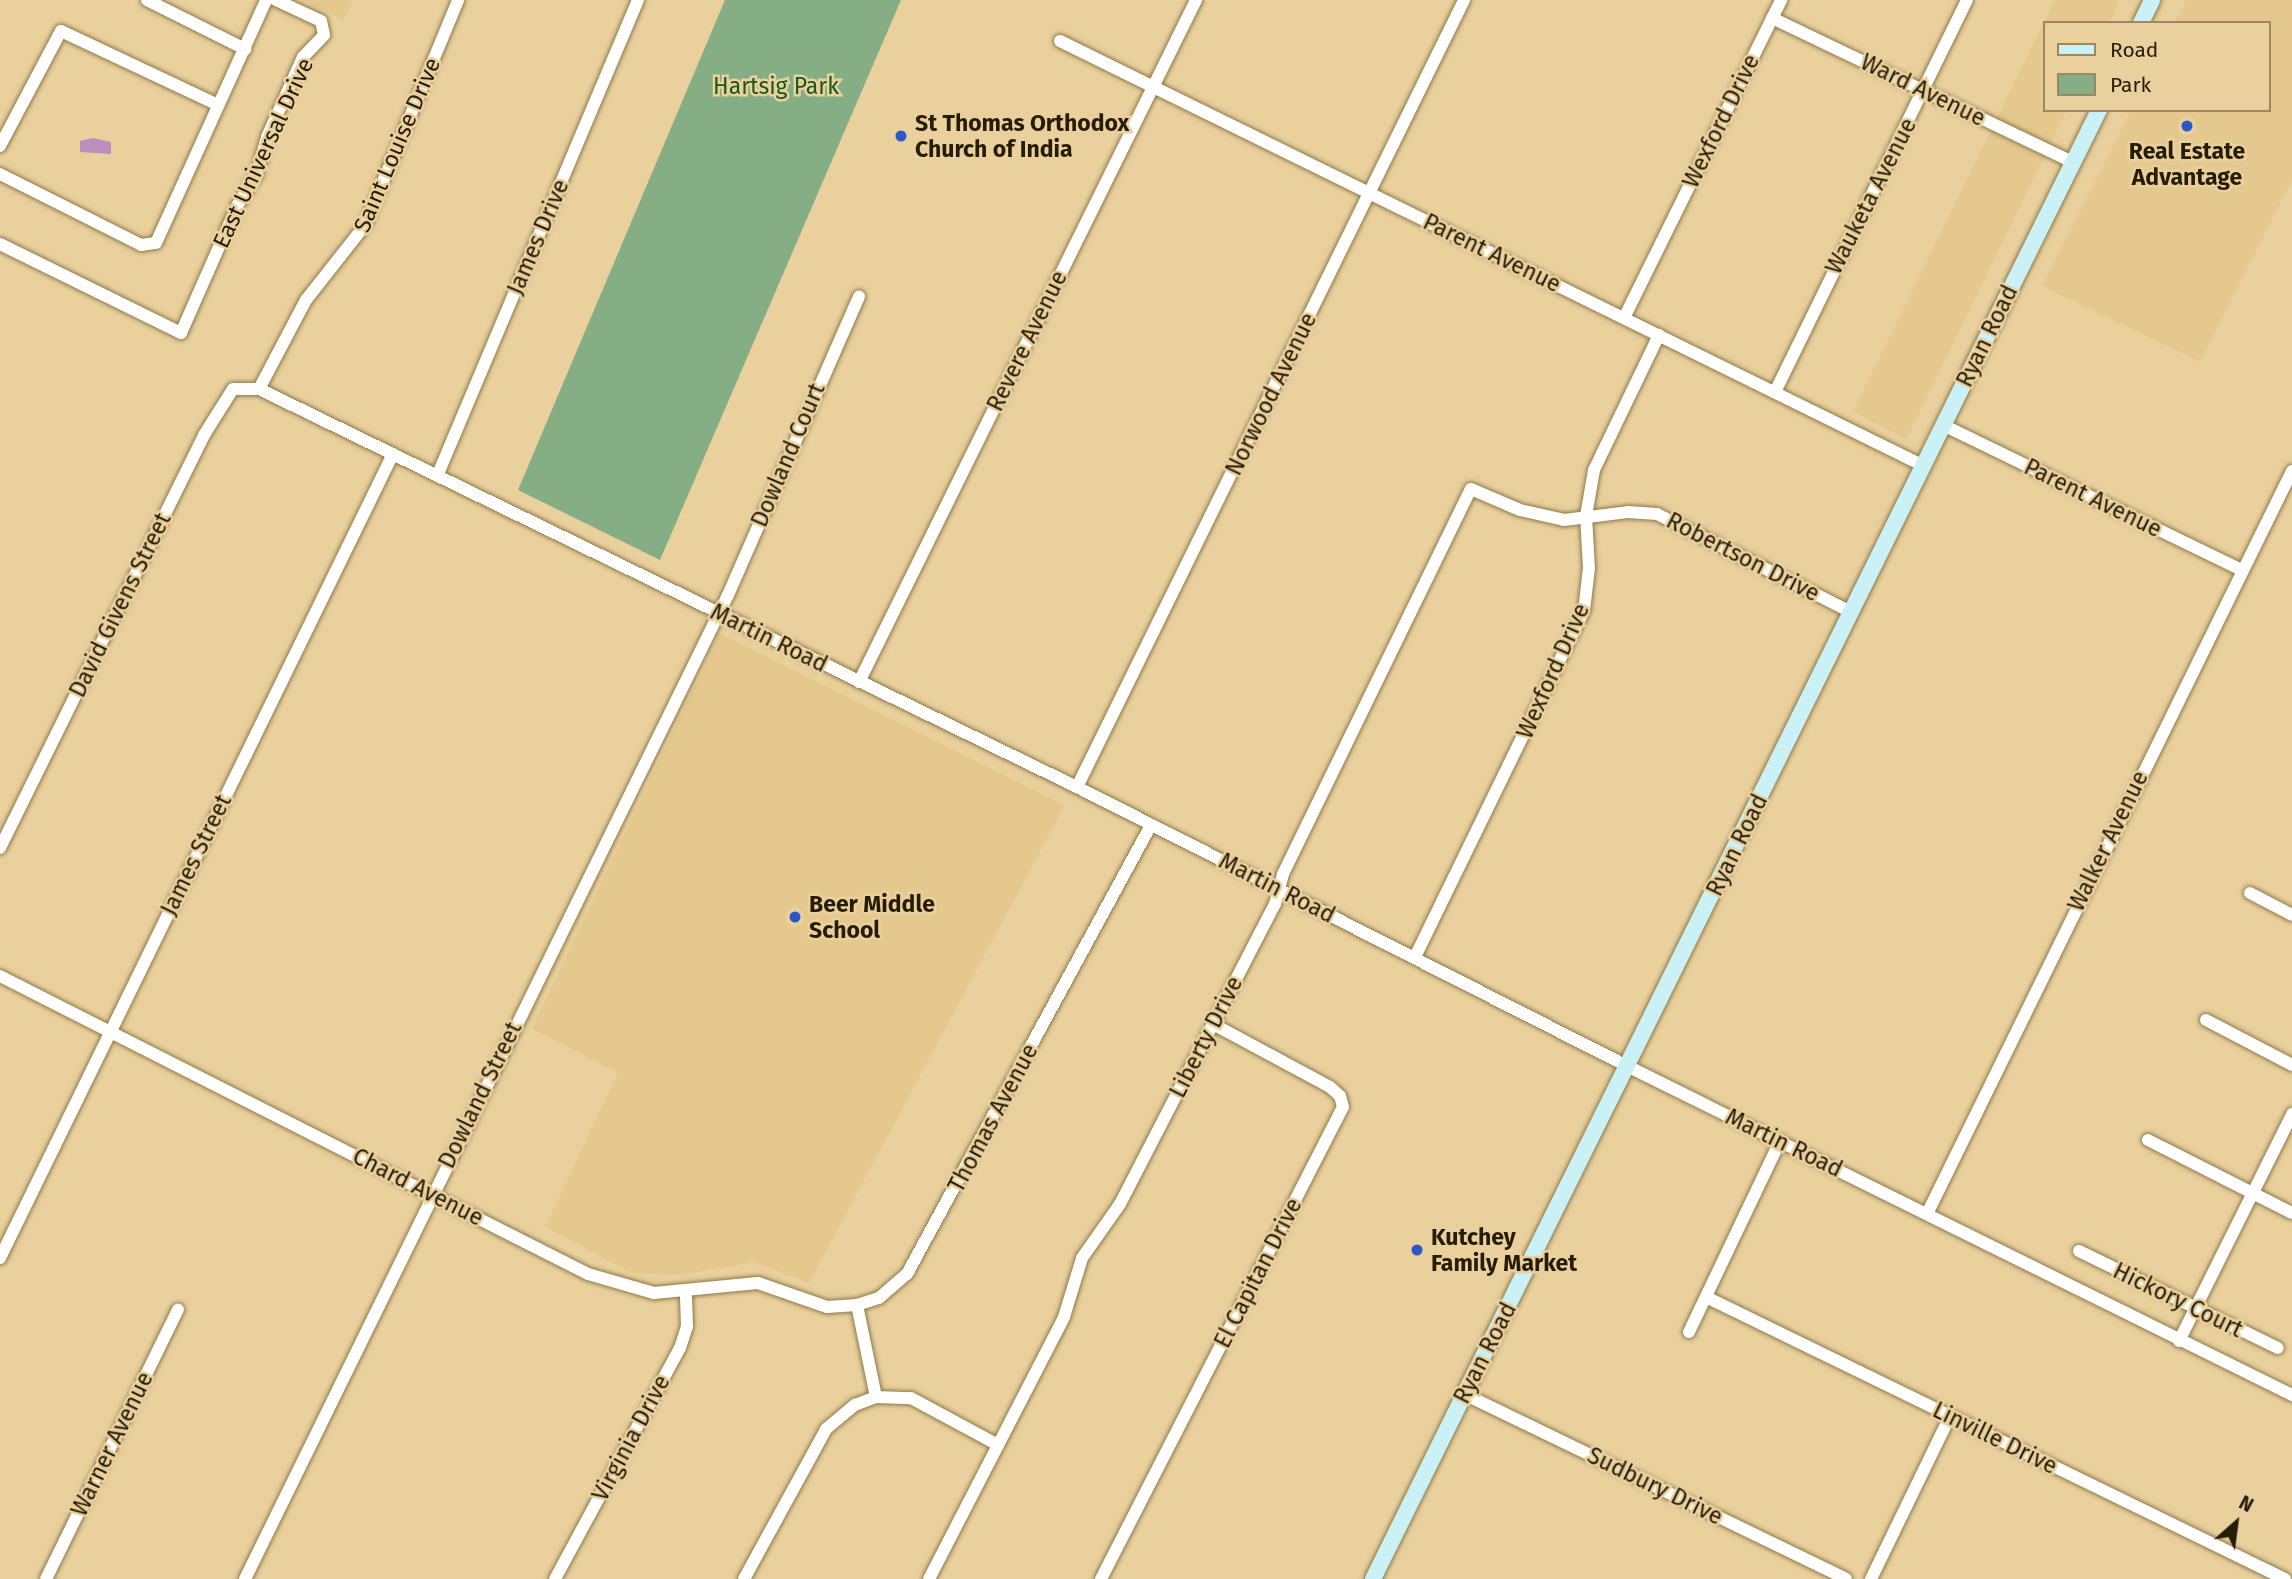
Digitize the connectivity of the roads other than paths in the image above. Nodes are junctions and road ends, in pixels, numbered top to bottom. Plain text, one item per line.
1 (146, 0) edge
2 (266, 0) edge
3 (276, 0) edge
4 (458, 0) edge
5 (638, 0) edge
6 (1196, 0) edge
7 (1464, 0) edge
8 (1781, 0) edge
9 (1967, 0) edge
10 (2152, 0) edge
11 (1772, 18) junction
12 (2142, 21) edge
13 (1060, 41) dead end
14 (245, 49) junction
15 (1153, 86) junction
16 (1924, 90) junction
17 (218, 105) junction
18 (2098, 112) edge
19 (0, 146) edge
20 (2074, 163) junction
21 (0, 174) edge
22 (1370, 192) junction
23 (0, 244) edge
24 (859, 298) dead end
25 (1624, 318) junction
26 (1659, 335) junction
27 (259, 389) junction
28 (1775, 392) junction
29 (1943, 425) junction
30 (393, 454) junction
31 (1924, 466) junction
32 (2292, 471) edge
33 (438, 474) junction
34 (1471, 489) joint
35 (1586, 516) junction
36 (2242, 570) junction
37 (716, 612) junction
38 (1852, 612) junction
39 (859, 682) junction
40 (1077, 787) junction
41 (1151, 825) junction
42 (0, 848) edge
43 (1280, 890) junction
44 (2250, 893) dead end
45 (2292, 915) edge
46 (1415, 957) junction
47 (0, 976) edge
48 (2206, 1020) dead end
49 (1213, 1024) junction
50 (110, 1031) junction
51 (2292, 1065) edge
52 (1629, 1067) junction
53 (2292, 1114) edge
54 (2148, 1140) dead end
55 (1780, 1141) junction
56 (432, 1193) junction
57 (2253, 1193) junction
58 (2292, 1213) edge
59 (1927, 1214) junction
60 (2079, 1251) dead end
61 (0, 1258) edge
62 (686, 1292) junction
63 (1706, 1297) junction
64 (857, 1305) junction
65 (2196, 1309) junction
66 (178, 1310) dead end
67 (1689, 1332) dead end
68 (2179, 1341) junction
69 (2278, 1348) dead end
70 (1464, 1394) junction
71 (2292, 1395) edge
72 (876, 1397) junction
73 (1950, 1416) junction
74 (998, 1446) junction
75 (46, 1579) edge
76 (245, 1579) edge
77 (555, 1579) edge
78 (744, 1579) edge
79 (929, 1579) edge
80 (1101, 1579) edge
81 (1373, 1579) edge
82 (1846, 1579) edge
83 (1871, 1579) edge
84 (2285, 1579) edge

1 - 14 street
2 - 14 street
3 - 23 street, East Universal Drive
4 - 27 street, Saint Louise Drive
5 - 33 street, James Drive
6 - 15 street, Revere Avenue
7 - 22 street, Norwood Avenue
8 - 11 street, Wexford Drive
9 - 16 street, Wauketa Avenue
10 - 12 main road
11 - 16 street, Ward Avenue
11 - 25 street, Wexford Drive
13 - 15 street, Parent Avenue
14 - 17 street
15 - 22 street, Parent Avenue
15 - 39 street, Revere Avenue
16 - 20 street, Ward Avenue
16 - 28 street, Wauketa Avenue
17 - 19 street
17 - 21 street
18 - 20 main road, Ryan Road
20 - 29 main road, Ryan Road
22 - 25 street, Parent Avenue
22 - 40 street, Norwood Avenue
24 - 37 street, Dowland Court
25 - 26 street, Parent Avenue
26 - 28 street, Parent Avenue
26 - 35 street, Wexford Drive
27 - 30 street, Martin Road
27 - 42 street, David Givens Street
28 - 31 street, Parent Avenue
29 - 31 main road, Ryan Road
29 - 36 street, Parent Avenue
30 - 33 street, Martin Road
30 - 50 street, James Street
31 - 38 main road, Ryan Road
32 - 36 street, Walker Avenue
33 - 37 street, Martin Road
34 - 35 street, Robertson Drive
34 - 43 street, Liberty Drive
35 - 38 street, Robertson Drive
35 - 46 street, Wexford Drive
36 - 59 street, Walker Avenue
37 - 39 street, Martin Road
37 - 56 street, Dowland Street
38 - 52 main road, Ryan Road
39 - 40 street, Martin Road
40 - 41 street, Martin Road
41 - 43 street, Martin Road
41 - 64 street, Thomas Avenue
43 - 46 street, Martin Road
43 - 49 street, Liberty Drive
44 - 45 street
46 - 52 street, Martin Road
47 - 50 street, Chard Avenue
48 - 51 street
49 - 74 street, Liberty Drive
49 - 80 street, El Capitan Drive
50 - 56 street, Chard Avenue
50 - 61 street, James Street
52 - 55 street, Martin Road
52 - 70 main road, Ryan Road
53 - 57 street
54 - 57 street
55 - 59 street, Martin Road
55 - 63 street
56 - 62 street, Chard Avenue
56 - 76 street, Dowland Street
57 - 58 street
57 - 65 street
59 - 68 street, Martin Road
60 - 65 street, Hickory Court
62 - 64 street, Chard Avenue
62 - 77 street, Virginia Drive
63 - 67 street
63 - 73 street, Linville Drive
64 - 72 street
65 - 68 street
65 - 69 street, Hickory Court
66 - 75 street, Warner Avenue
68 - 71 street, Martin Road
70 - 81 main road, Ryan Road
70 - 82 street, Sudbury Drive
72 - 74 street
72 - 78 street
73 - 83 street
73 - 84 street, Linville Drive
74 - 79 street, Liberty Drive

